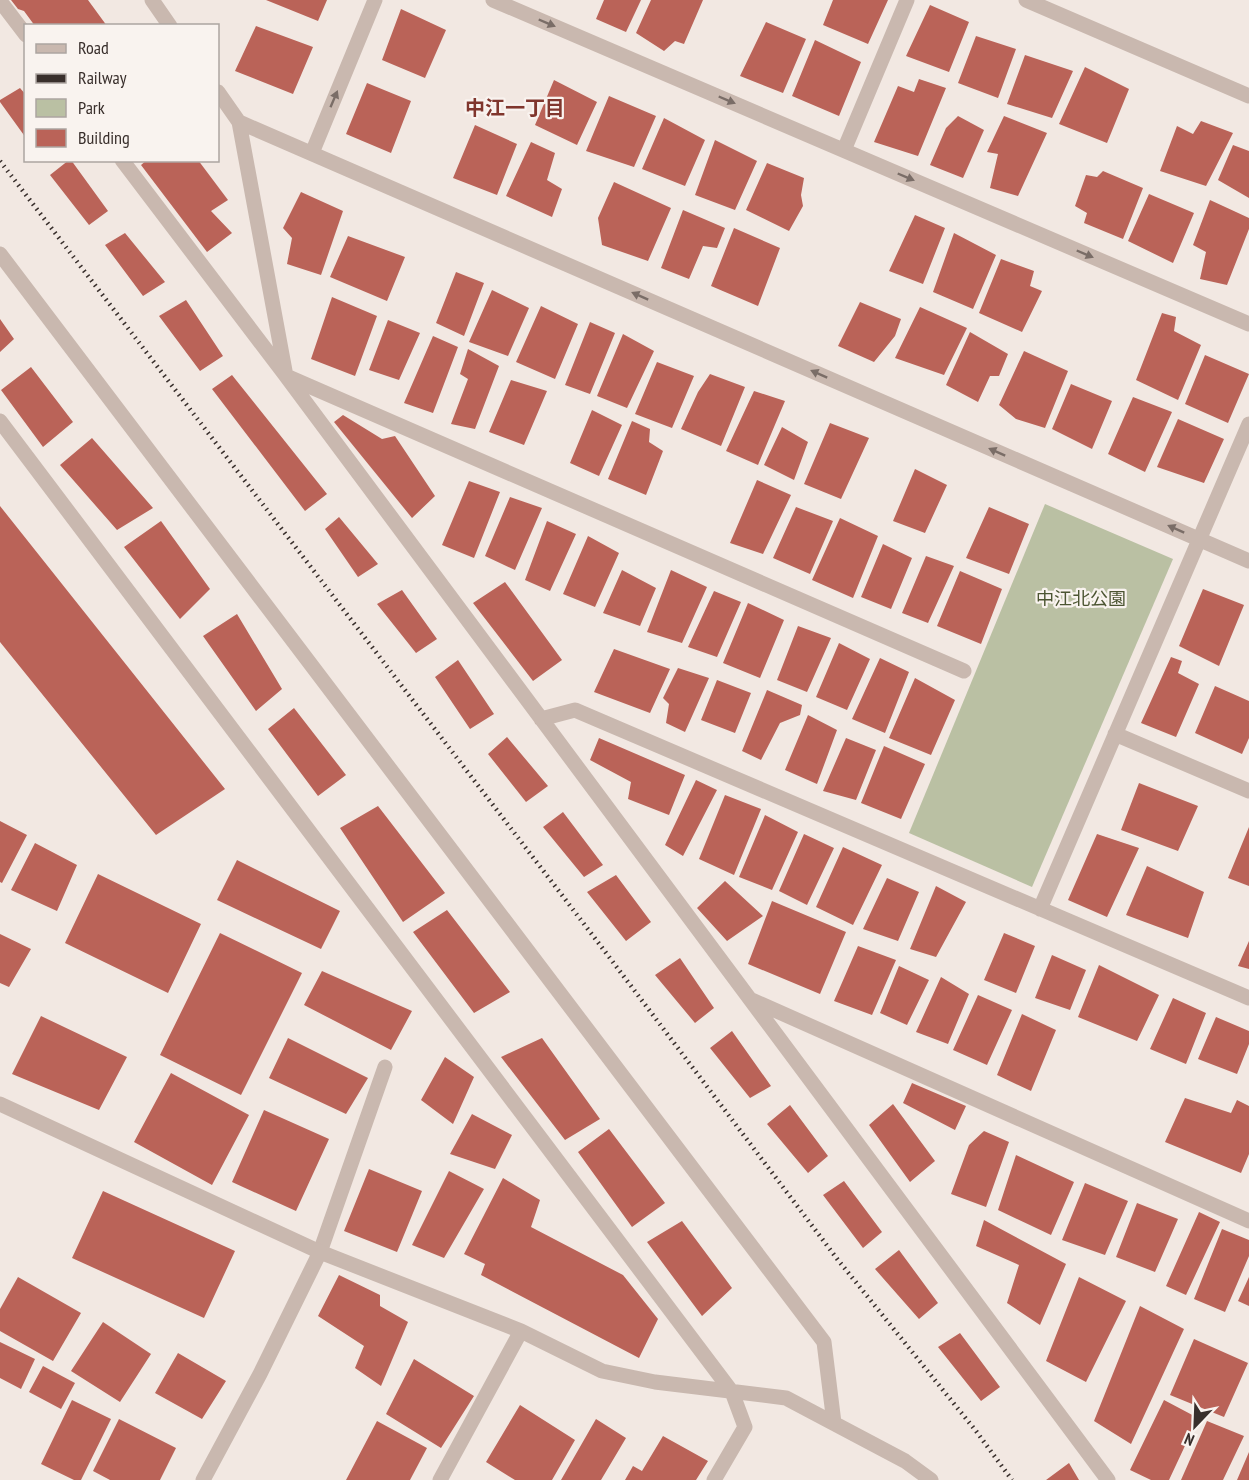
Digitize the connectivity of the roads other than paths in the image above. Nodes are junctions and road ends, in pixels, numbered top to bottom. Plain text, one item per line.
1 (152, 0) edge
2 (375, 0) edge
3 (494, 0) edge
4 (907, 0) edge
5 (1026, 0) edge
6 (0, 2) edge
7 (169, 24) edge
8 (24, 32) edge
9 (219, 93) edge
10 (1249, 96) edge
11 (239, 122) junction
12 (844, 150) junction
13 (312, 153) junction
14 (124, 162) edge
15 (0, 254) edge
16 (1249, 324) edge
17 (286, 376) junction
18 (0, 421) edge
19 (1249, 424) edge
20 (1199, 539) junction
21 (1249, 561) edge
22 (964, 671) dead end
23 (541, 718) junction
24 (1115, 734) junction
25 (1249, 791) edge
26 (1040, 909) junction
27 (1249, 998) edge
28 (749, 999) junction
29 (386, 1067) dead end
30 (0, 1104) edge
31 (1249, 1221) edge
32 (320, 1252) junction
33 (521, 1331) junction
34 (732, 1392) junction
35 (834, 1423) junction
36 (203, 1480) edge
37 (440, 1480) edge
38 (714, 1480) edge
39 (931, 1480) edge
40 (1108, 1480) edge

1 - 7 street
13 -> 2 street
3 -> 12 street
4 - 12 street
5 - 10 street
6 - 8 street
9 - 11 street
11 - 13 street
11 - 17 street
12 -> 16 street
20 -> 13 street
14 - 17 street
15 - 35 street
17 - 22 street
17 - 23 street
18 - 34 street
19 - 20 street
20 - 21 street
20 - 24 street
23 - 26 street
23 - 28 street
24 - 25 street
24 - 26 street
26 - 27 street
28 - 31 street
28 - 40 street
29 - 32 street
30 - 32 street
32 - 33 street
32 - 36 street
33 - 34 street
33 - 37 street
34 - 35 street
34 - 38 street
35 - 39 street

